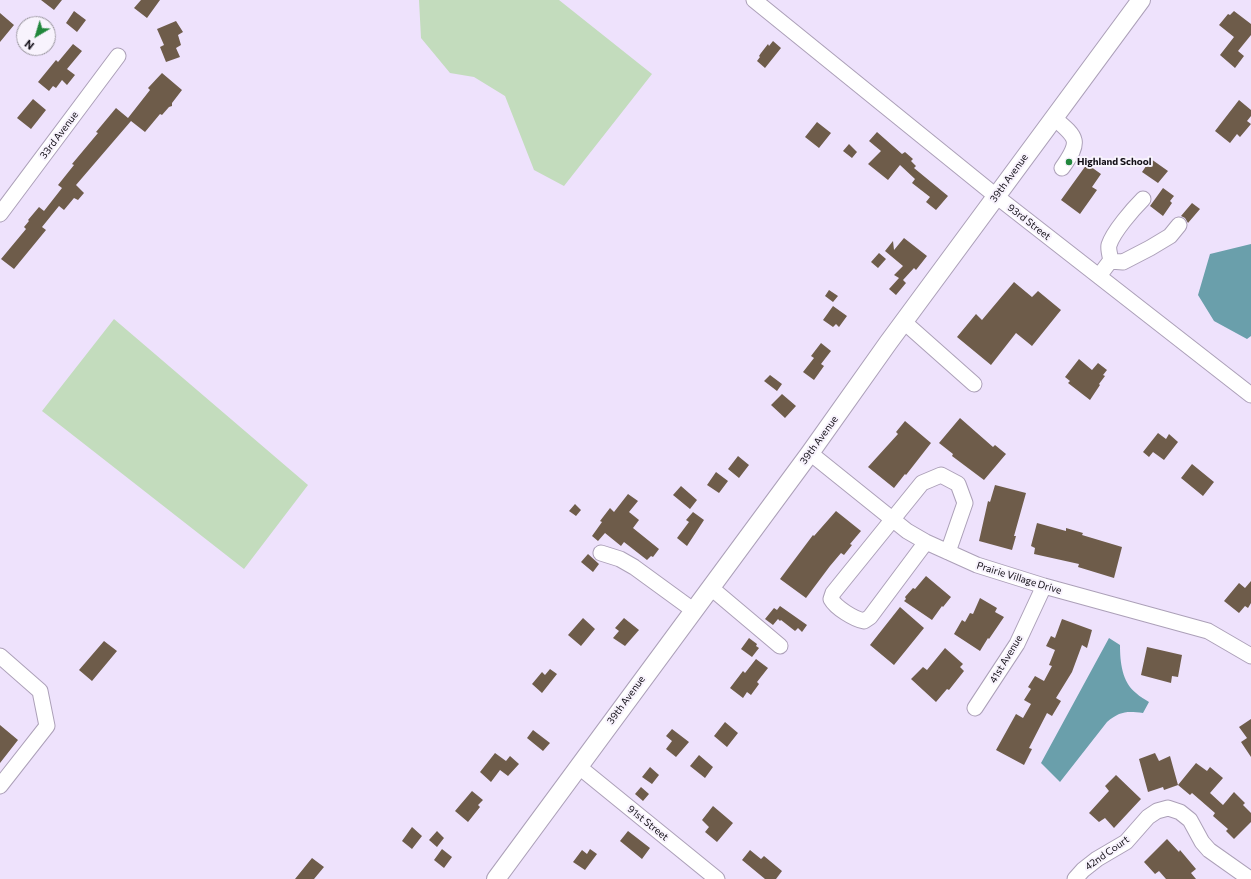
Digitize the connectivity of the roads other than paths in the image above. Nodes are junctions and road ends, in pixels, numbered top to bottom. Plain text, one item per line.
1 (754, 0) edge
2 (1141, 0) edge
3 (118, 56) dead end
4 (1054, 118) junction
5 (1062, 168) dead end
6 (996, 196) junction
7 (1143, 199) dead end
8 (0, 214) edge
9 (1179, 225) dead end
10 (1110, 261) junction
11 (1099, 276) junction
12 (903, 321) junction
13 (974, 384) dead end
14 (1250, 391) edge
15 (810, 453) junction
16 (892, 519) junction
17 (926, 542) junction
18 (948, 552) junction
19 (601, 553) dead end
20 (1044, 586) junction
21 (710, 588) junction
22 (692, 610) junction
23 (780, 646) dead end
24 (1250, 653) edge
25 (0, 656) edge
26 (975, 708) dead end
27 (578, 766) junction
28 (0, 786) edge
29 (496, 879) edge
30 (717, 879) edge
31 (1075, 879) edge
32 (1250, 879) edge

1 - 6 street, 93rd Street
2 - 4 main road, 39th Avenue
3 - 8 street, 33rd Avenue
4 - 5 street
4 - 6 main road, 39th Avenue
6 - 11 street, 93rd Street
6 - 12 main road, 39th Avenue
7 - 10 street
9 - 10 street
10 - 11 street
11 - 14 street, 93rd Street
12 - 13 street
12 - 15 main road, 39th Avenue
15 - 16 street, Prairie Village Drive
15 - 21 main road, 39th Avenue
16 - 17 street, Prairie Village Drive
16 - 17 street
16 - 18 street
17 - 18 street, Prairie Village Drive
18 - 20 street, Prairie Village Drive
19 - 22 street
20 - 24 street, Prairie Village Drive
20 - 26 street, 41st Avenue
21 - 22 main road, 39th Avenue
21 - 23 street
22 - 27 main road, 39th Avenue
25 - 28 street
27 - 29 main road, 39th Avenue
27 - 30 street, 91st Street
31 - 32 street, 42nd Court

